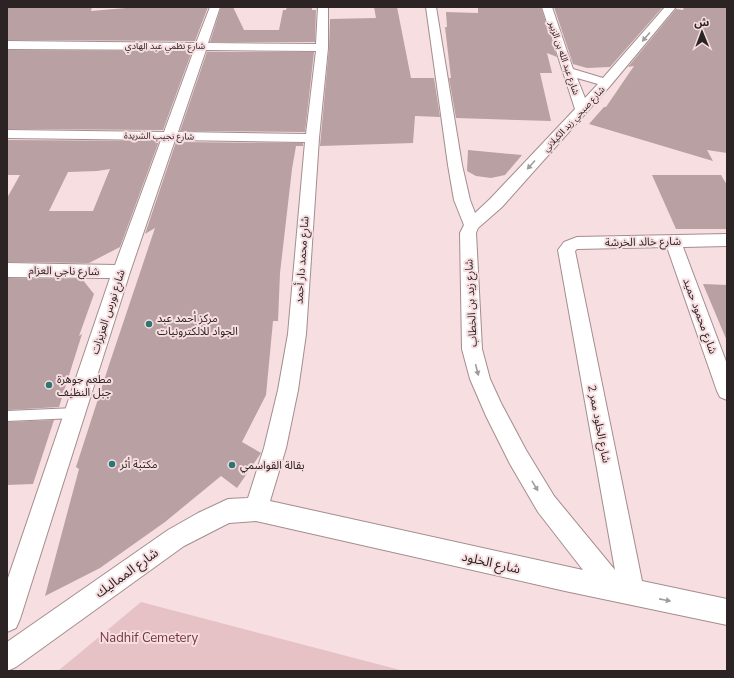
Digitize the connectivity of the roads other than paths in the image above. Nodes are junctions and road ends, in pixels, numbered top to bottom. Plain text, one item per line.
1 (215, 7) edge
2 (323, 7) edge
3 (431, 7) edge
4 (547, 7) edge
5 (671, 7) edge
6 (7, 45) edge
7 (201, 46) junction
8 (322, 48) junction
9 (568, 72) junction
10 (606, 83) junction
11 (582, 109) junction
12 (7, 134) edge
13 (170, 136) junction
14 (312, 138) junction
15 (470, 229) junction
16 (727, 240) edge
17 (673, 241) junction
18 (567, 255) joint
19 (7, 270) edge
20 (122, 272) junction
21 (727, 391) edge
22 (74, 413) junction
23 (7, 416) edge
24 (256, 509) junction
25 (623, 590) junction
26 (10, 599) edge
27 (727, 612) edge
28 (7, 619) edge
29 (7, 658) edge

1 - 7 street, شارع نورس العزيزات
2 - 8 street, شارع محمد دار أحمد
3 - 15 street, شارع زيد بن الخطاب
4 - 9 street, شارع عبد الله بن الزبير
5 -> 10 street, شارع صبحي زيد الكيلاني
6 - 7 street, شارع نظمي عبد الهادي
7 - 8 street, شارع نظمي عبد الهادي
7 - 13 street, شارع نورس العزيزات
8 - 14 street, شارع محمد دار أحمد
9 - 10 street
9 - 11 street, شارع عبد الله بن الزبير
10 - 11 street, شارع صبحي زيد الكيلاني
11 -> 15 street, شارع صبحي زيد الكيلاني
12 - 13 street, شارع نجيب الشريدة
13 - 14 street, شارع نجيب الشريدة
13 - 20 street, شارع نورس العزيزات
14 - 24 street, شارع محمد دار أحمد
15 -> 25 street, شارع زيد بن الخطاب
16 - 17 street, شارع خالد الخرشة
17 - 18 street, شارع خالد الخرشة
17 - 21 street, شارع محمود حميد
18 - 25 street, شارع الخلود ممر 2
19 - 20 street, شارع ناجي العزام
20 - 22 street, شارع نورس العزيزات
22 - 23 lane
22 - 26 street, شارع نورس العزيزات
24 - 25 street, شارع الخلود
24 - 29 street, شارع المماليك
25 -> 27 street, شارع الخلود
26 - 28 street, شارع نورس العزيزات

